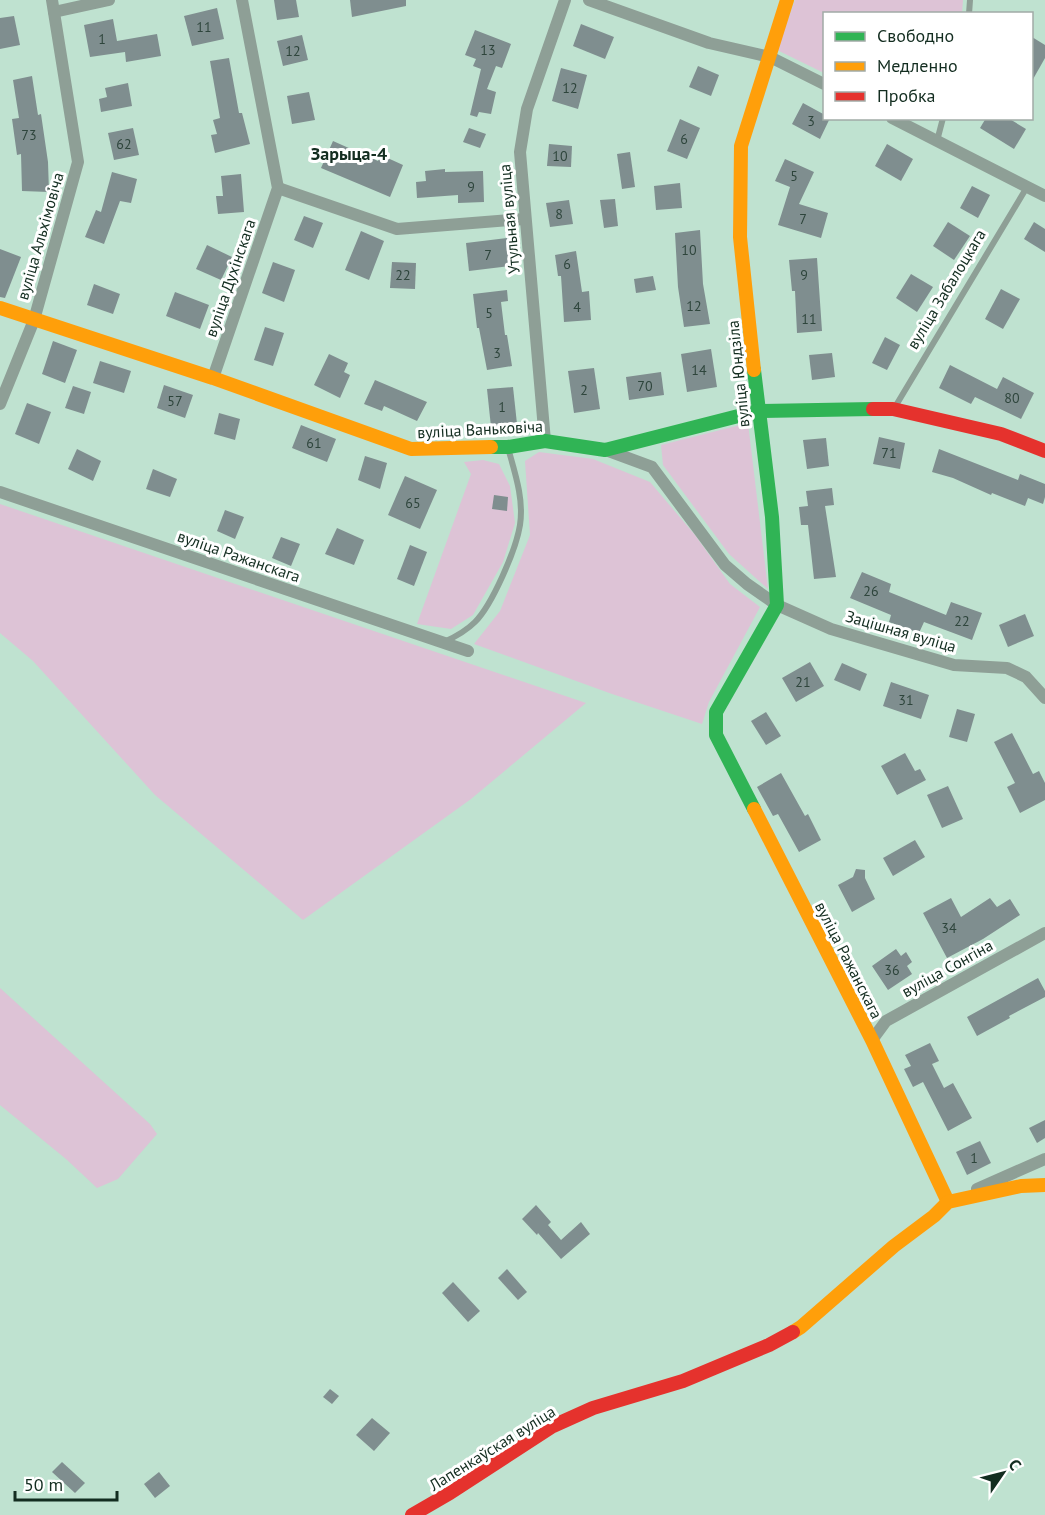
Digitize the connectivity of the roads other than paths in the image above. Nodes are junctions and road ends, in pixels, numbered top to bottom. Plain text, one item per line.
1 (109, 0) edge
2 (242, 0) edge
3 (565, 0) edge
4 (589, 0) edge
5 (787, 0) edge
6 (53, 6) edge
7 (770, 57) junction
8 (823, 83) edge
9 (896, 120) edge
10 (943, 120) edge
11 (938, 141) junction
12 (1027, 186) junction
13 (278, 188) junction
14 (1045, 196) edge
15 (524, 219) junction
16 (0, 308) edge
17 (34, 320) junction
18 (213, 378) junction
19 (0, 404) edge
20 (893, 409) junction
21 (758, 411) junction
22 (545, 441) junction
23 (508, 447) junction
24 (605, 450) junction
25 (1045, 451) edge
26 (0, 492) edge
27 (777, 605) junction
28 (442, 642) junction
29 (468, 651) dead end
30 (1045, 698) edge
31 (1045, 933) edge
32 (872, 1041) junction
33 (1045, 1159) edge
34 (1045, 1185) edge
35 (948, 1202) junction
36 (412, 1515) edge

1 - 6 street
2 - 13 street, вуліца Духінскага
3 - 15 street, Утульная вуліца
4 - 7 street
5 - 7 street, вуліца Юндзіла
6 - 17 street, вуліца Альхімовіча
7 - 8 street
7 - 21 street, вуліца Юндзіла
9 - 11 street
10 - 11 lane
11 - 12 street
12 - 14 street
12 - 20 lane, вуліца Забалоцкага
13 - 15 street
13 - 18 street, вуліца Духінскага
15 - 22 street, Утульная вуліца
16 - 17 street, вуліца Ваньковіча
17 - 18 street, вуліца Ваньковіча
17 - 19 street, вуліца Альхімовіча
18 - 23 street, вуліца Ваньковіча
20 - 21 street, вуліца Ваньковіча
20 - 25 street, вуліца Ваньковіча
21 - 24 street, вуліца Ваньковіча
21 - 27 street, вуліца Юндзіла
22 - 23 street, вуліца Ваньковіча
22 - 24 street, вуліца Ваньковіча
23 - 28 lane
24 - 27 street, Зацішная вуліца
26 - 28 street, вуліца Ражанскага
27 - 30 street, Зацішная вуліца
27 - 32 street, вуліца Ражанскага
28 - 29 street, вуліца Ражанскага
31 - 32 street, вуліца Сонгіна
32 - 35 street, вуліца Ражанскага
33 - 35 street
34 - 35 street
35 - 36 street, Лапенкаўская вуліца

